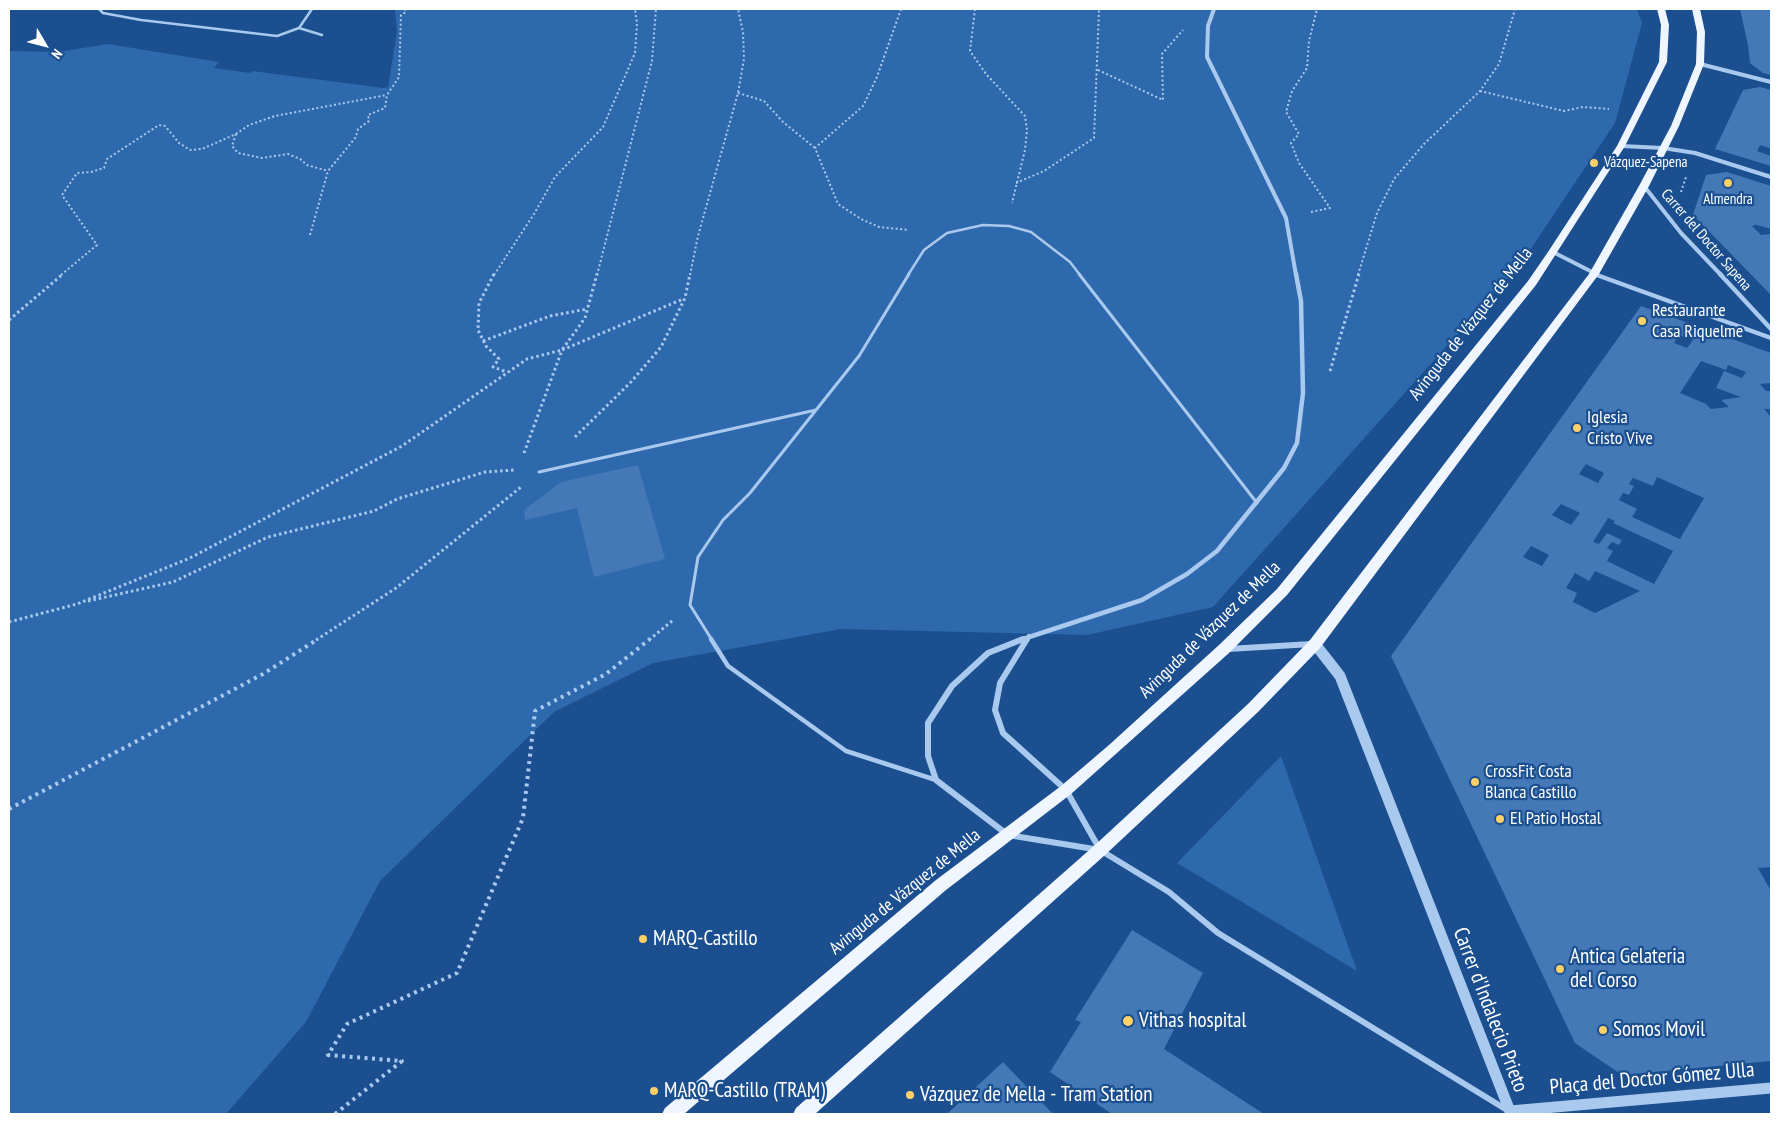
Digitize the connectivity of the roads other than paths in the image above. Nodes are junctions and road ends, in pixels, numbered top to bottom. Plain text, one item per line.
1 (99, 9) edge
2 (312, 9) edge
3 (1214, 9) edge
4 (1661, 9) edge
5 (1696, 9) edge
6 (299, 28) junction
7 (322, 35) dead end
8 (1700, 64) junction
9 (1771, 82) edge
10 (1621, 146) junction
11 (1662, 148) junction
12 (1771, 177) edge
13 (1644, 186) junction
14 (1554, 252) junction
15 (1594, 274) junction
16 (1771, 329) edge
17 (1771, 338) edge
18 (816, 410) junction
19 (539, 472) road end
20 (1257, 504) junction
21 (1030, 636) junction
22 (1315, 644) junction
23 (1224, 649) junction
24 (936, 780) junction
25 (1066, 790) junction
26 (1008, 835) junction
27 (1100, 850) junction
28 (1771, 1088) edge
29 (1510, 1113) edge
30 (671, 1114) edge
31 (802, 1114) edge

1 - 6 lane
2 - 6 lane
3 - 20 street
4 - 10 main road, Avinguda de Vázquez de Mella
5 - 8 main road
6 - 7 lane
8 - 9 street
8 - 11 main road
10 - 11 street
10 - 14 main road, Avinguda de Vázquez de Mella
11 - 12 street
11 - 13 main road
13 - 15 main road
13 - 16 street, Carrer del Doctor Sapena
14 - 15 street
14 - 23 main road, Avinguda de Vázquez de Mella
15 - 17 street
15 - 22 main road
18 - 19 lane
18 - 20 lane
18 - 24 lane
20 - 21 street
21 - 24 street
21 - 25 street, Carrer d'Indalecio Prieto
22 - 23 street
22 - 27 main road
22 - 29 street, Carrer d'Indalecio Prieto
23 - 25 main road, Avinguda de Vázquez de Mella
24 - 26 street
25 - 26 main road, Avinguda de Vázquez de Mella
25 - 27 street, Carrer d'Indalecio Prieto
26 - 27 street, Carrer d'Indalecio Prieto
26 - 30 main road, Avinguda de Vázquez de Mella
27 - 29 street, Carrer d'Indalecio Prieto
27 - 31 main road
28 - 29 street, Plaça del Doctor Gómez Ulla

